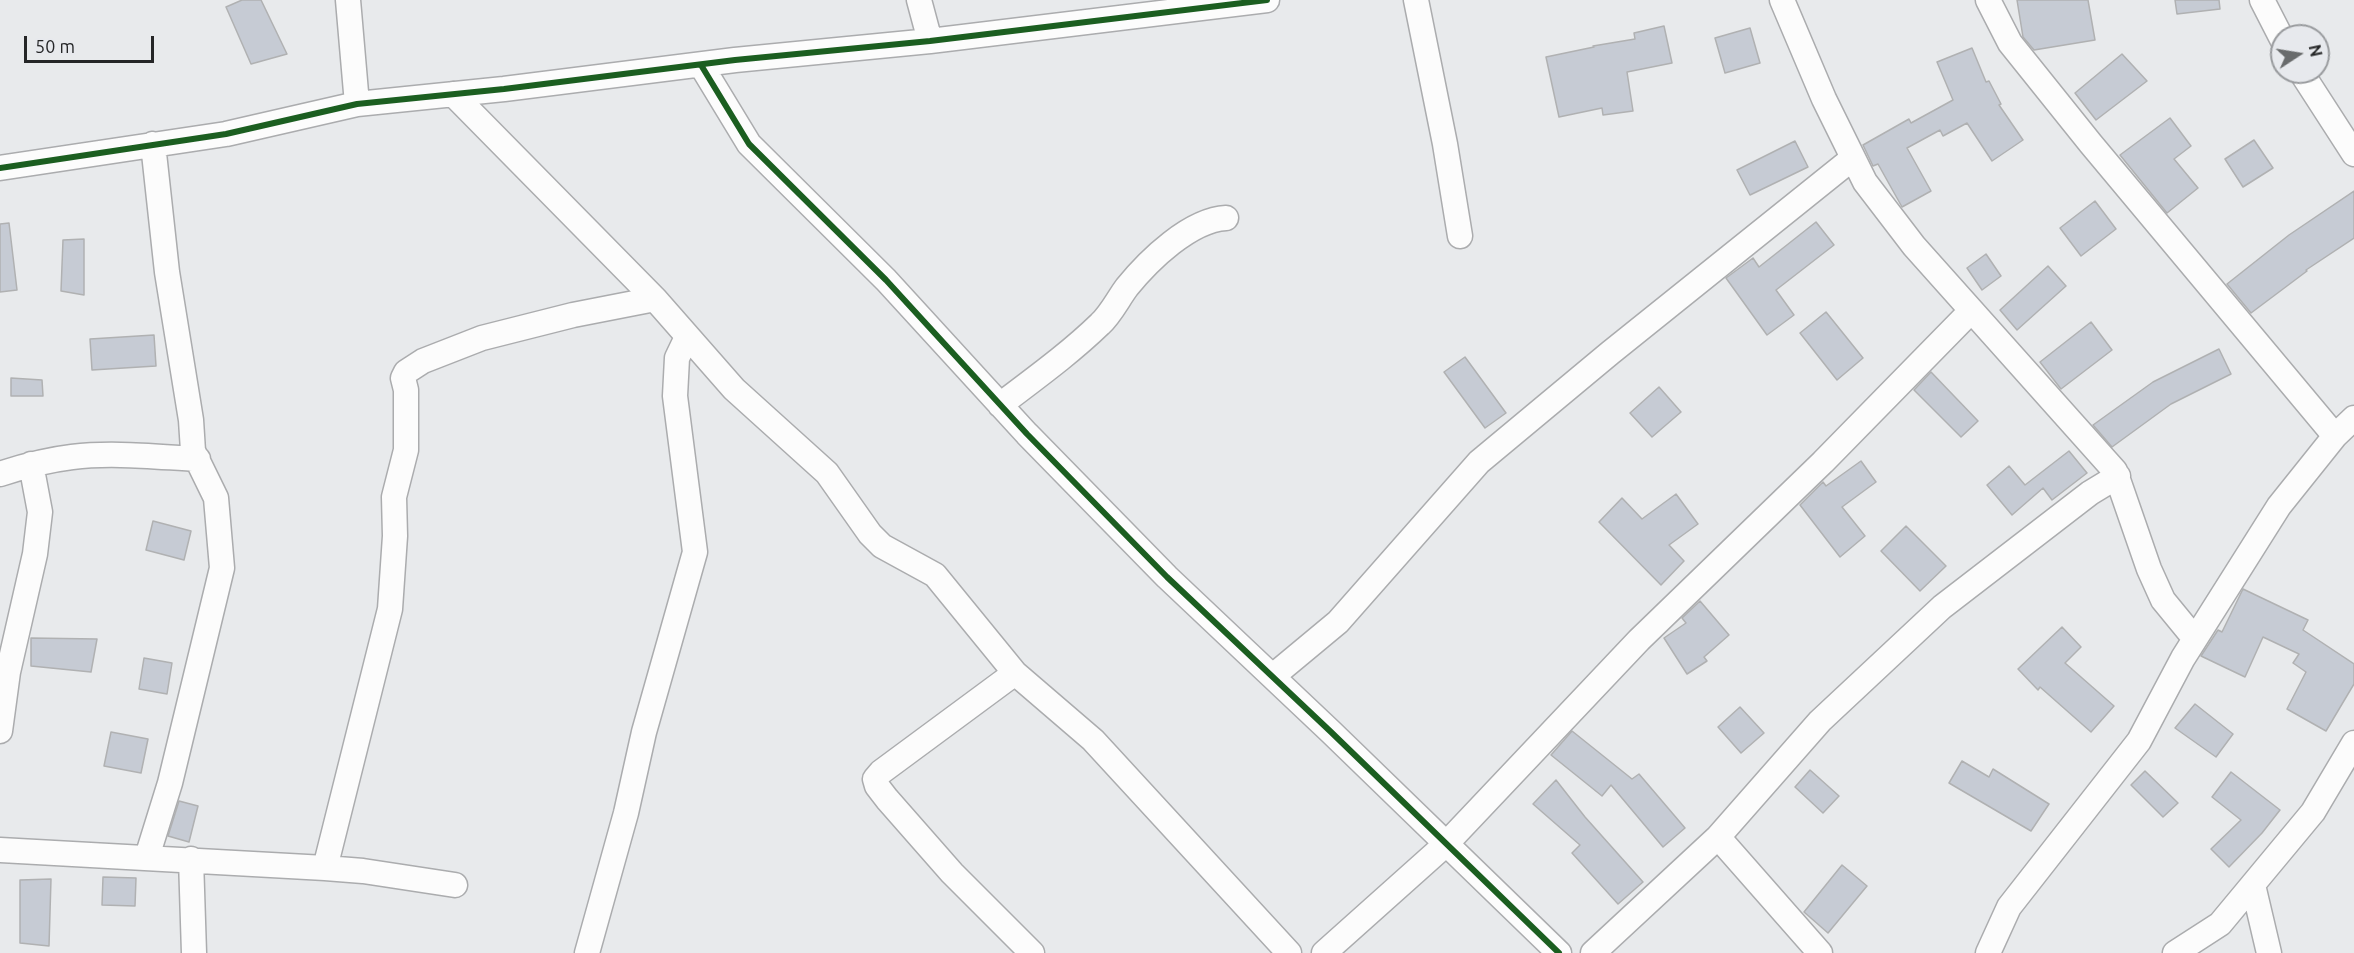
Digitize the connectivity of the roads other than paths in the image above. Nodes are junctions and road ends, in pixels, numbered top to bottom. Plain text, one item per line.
1 (348, 0) edge
2 (919, 0) edge
3 (1268, 0) edge
4 (1416, 0) edge
5 (1782, 0) edge
6 (1988, 0) edge
7 (2262, 0) edge
8 (1156, 7) edge
9 (2274, 24) edge
10 (930, 41) junction
11 (701, 65) junction
12 (2309, 84) edge
13 (453, 94) junction
14 (357, 104) junction
15 (153, 144) junction
16 (2354, 153) edge
17 (1853, 158) junction
18 (0, 168) edge
19 (1226, 218) dead end
20 (1460, 236) dead end
21 (655, 299) junction
22 (1971, 311) junction
23 (687, 337) junction
24 (1000, 405) junction
25 (2354, 418) edge
26 (2335, 436) junction
27 (198, 459) junction
28 (31, 464) junction
29 (0, 474) edge
30 (2118, 476) junction
31 (2194, 639) junction
32 (4, 672) edge
33 (1015, 673) junction
34 (1273, 676) junction
35 (0, 730) edge
36 (2354, 743) edge
37 (1718, 837) junction
38 (1446, 844) junction
39 (0, 850) edge
40 (147, 857) junction
41 (190, 860) junction
42 (325, 868) junction
43 (455, 885) dead end
44 (2253, 885) junction
45 (194, 953) edge
46 (588, 953) edge
47 (1032, 953) edge
48 (1289, 953) edge
49 (1324, 953) edge
50 (1559, 953) edge
51 (1593, 953) edge
52 (1820, 953) edge
53 (1988, 953) edge
54 (2175, 953) edge
55 (2269, 953) edge

1 - 14 street
2 - 10 street
3 - 8 street
4 - 20 street
5 - 17 street
6 - 26 street
7 - 9 street
8 - 10 street
10 - 11 street
11 - 13 street
11 - 24 street
12 - 16 street
13 - 14 street
13 - 21 street
14 - 15 street
15 - 18 street
15 - 27 street
17 - 22 street
17 - 34 street
19 - 24 street
21 - 23 street
21 - 42 street
22 - 30 street
22 - 38 street
23 - 33 street
23 - 46 street
24 - 34 street
25 - 26 street
26 - 31 street
27 - 28 street
27 - 40 street
28 - 29 street
28 - 32 street
30 - 31 street
30 - 37 street
31 - 53 street
32 - 35 street
33 - 47 street
33 - 48 street
34 - 38 street
36 - 44 street
37 - 51 street
37 - 52 street
38 - 49 street
38 - 50 street
39 - 40 street
40 - 41 street
41 - 42 street
41 - 45 street
42 - 43 street
44 - 54 street
44 - 55 street

